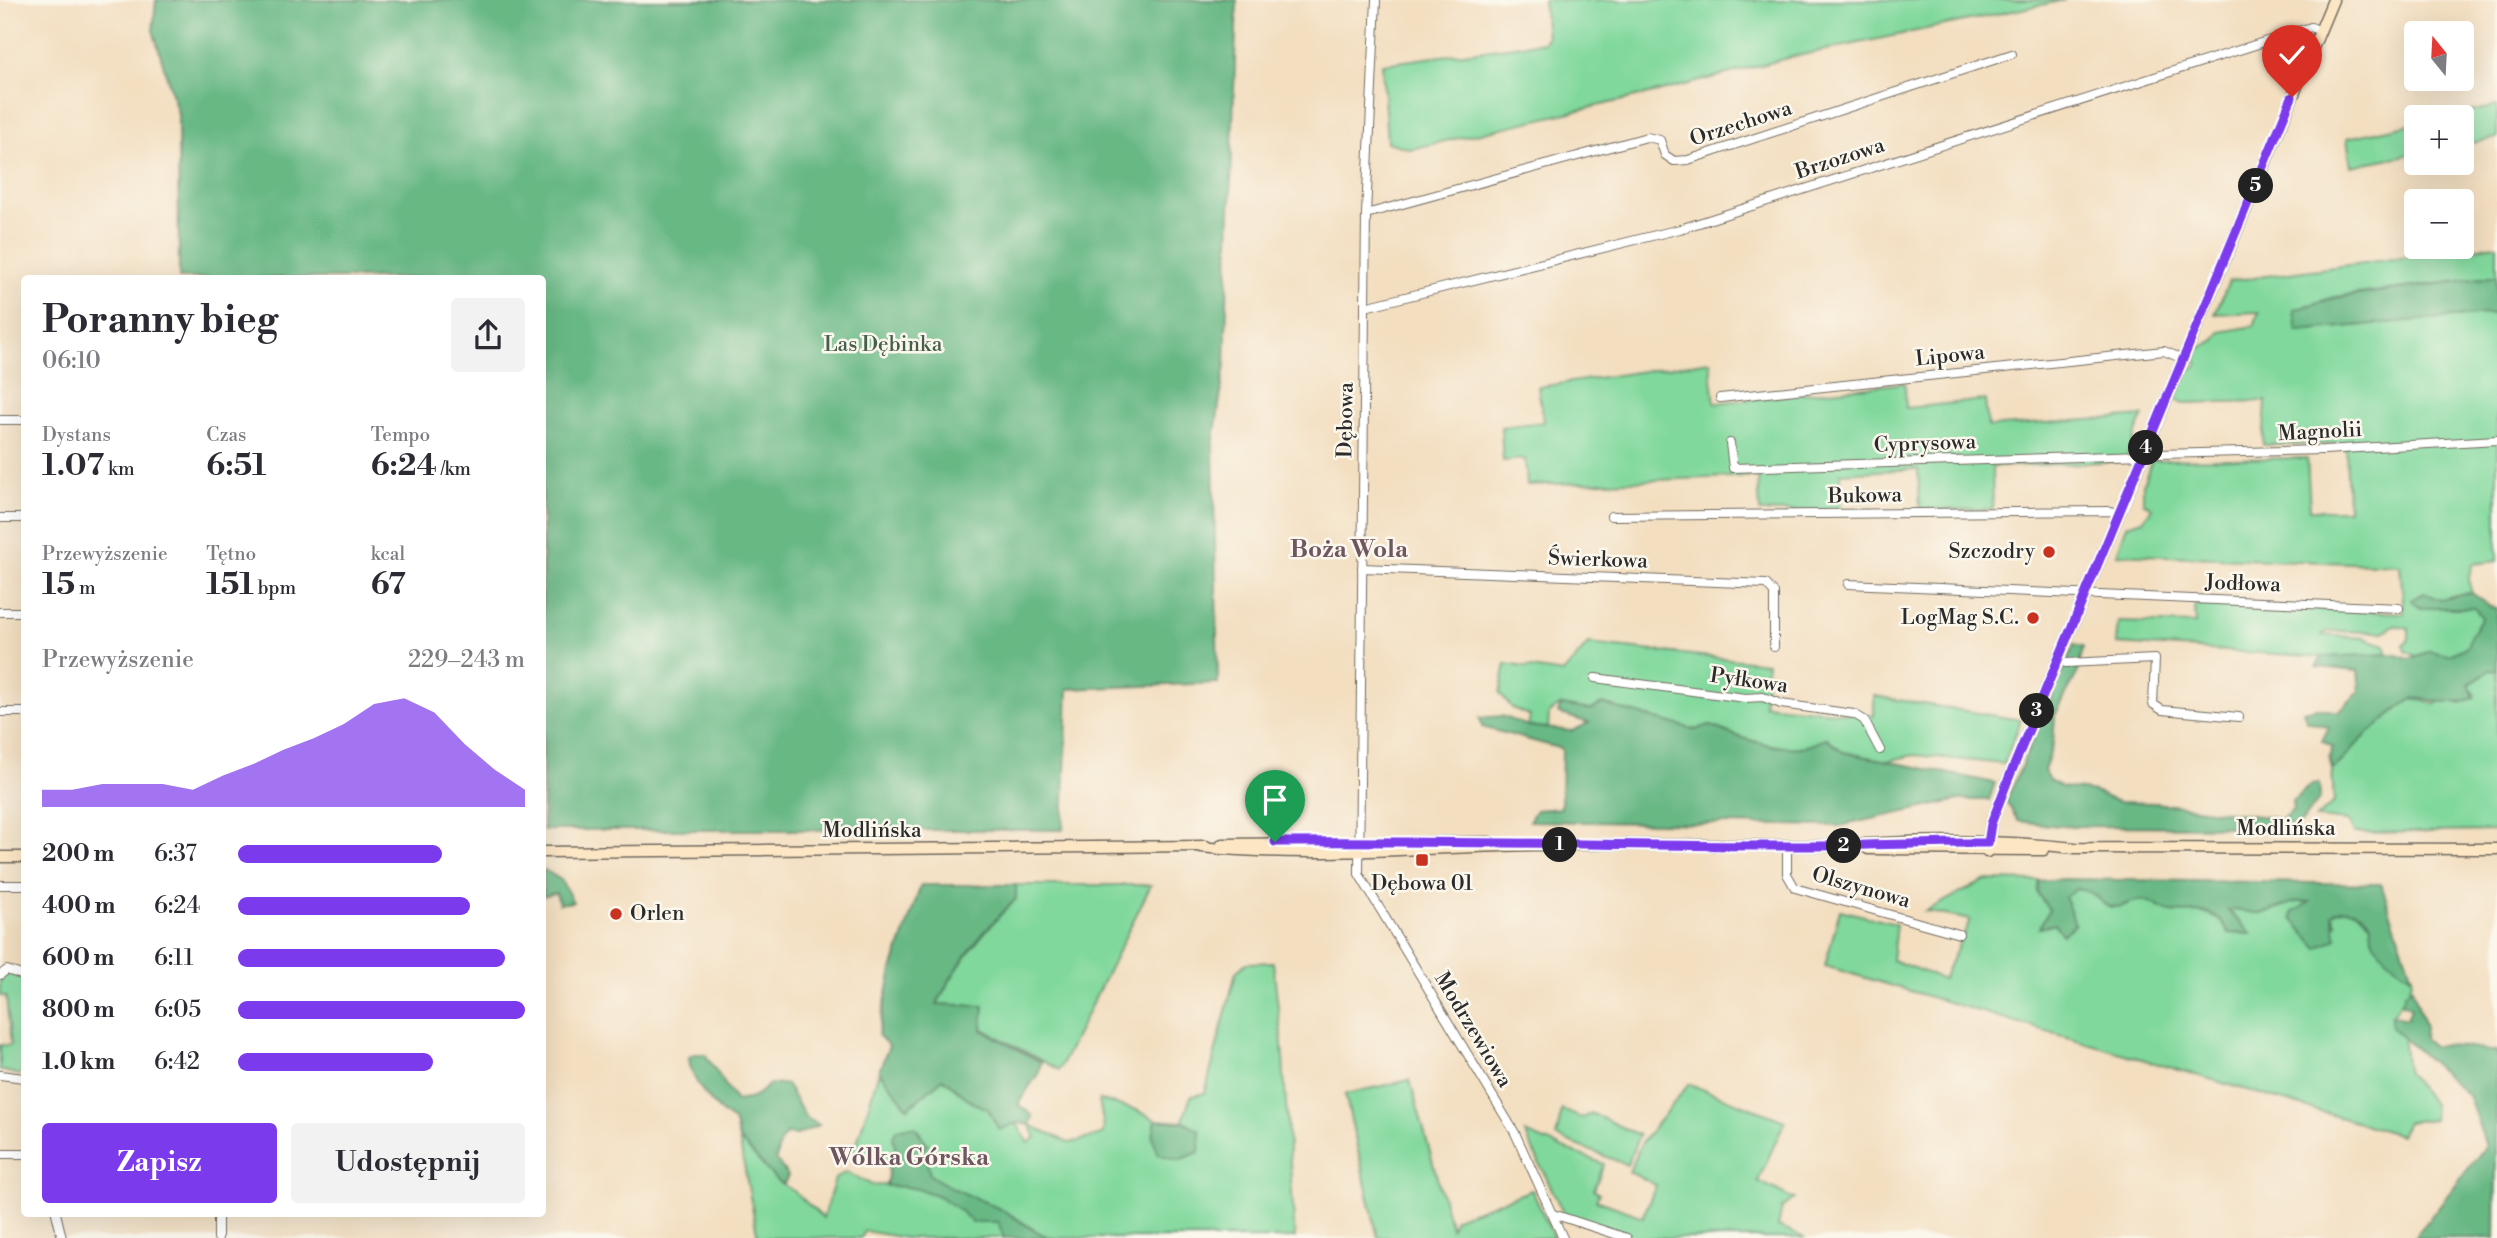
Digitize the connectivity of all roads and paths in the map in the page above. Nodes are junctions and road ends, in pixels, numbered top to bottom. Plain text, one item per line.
1 (1376, 0) edge
2 (2333, 0) edge
3 (2320, 31) junction
4 (2012, 54) dead end
5 (1366, 214) junction
6 (1365, 307) junction
7 (2183, 359) junction
8 (1720, 398) dead end
9 (0, 420) edge
10 (21, 420) edge
11 (2497, 440) edge
12 (1730, 443) dead end
13 (2145, 452) junction
14 (2119, 514) junction
15 (1611, 516) dead end
16 (0, 518) edge
17 (21, 518) edge
18 (1362, 568) junction
19 (1848, 584) dead end
20 (2085, 596) junction
21 (2399, 608) dead end
22 (0, 612) edge
23 (21, 612) edge
24 (1774, 648) dead end
25 (2058, 660) junction
26 (1595, 678) dead end
27 (0, 712) edge
28 (21, 712) edge
29 (2239, 717) dead end
30 (1880, 750) dead end
31 (1358, 846) junction
32 (1787, 846) junction
33 (1988, 847) junction
34 (2497, 849) edge
35 (546, 852) edge
36 (0, 857) edge
37 (21, 857) edge
38 (0, 885) edge
39 (21, 885) edge
40 (1959, 934) dead end
41 (0, 975) edge
42 (21, 975) edge
43 (0, 1075) edge
44 (21, 1078) edge
45 (0, 1154) edge
46 (21, 1154) edge
47 (1553, 1214) junction
48 (57, 1217) edge
49 (218, 1217) edge
50 (62, 1238) edge
51 (218, 1238) edge
52 (1563, 1238) edge
53 (1627, 1238) edge

1 - 5 street, Dębowa
2 - 3 main road
3 - 6 street, Brzozowa
3 - 7 main road
4 - 5 street, Orzechowa
5 - 6 street, Dębowa
6 - 18 street, Dębowa
7 - 8 street, Lipowa
7 - 13 main road
9 - 10 street
11 - 13 street, Magnolii
12 - 13 street, Cyprysowa
13 - 14 main road
14 - 15 street, Bukowa
14 - 20 main road
16 - 17 street
18 - 24 street, Świerkowa
18 - 31 street, Dębowa
19 - 20 street, Jodłowa
20 - 21 street, Jodłowa
20 - 25 main road
22 - 23 street
25 - 29 street
25 - 33 main road
26 - 30 street, Pyłkowa
27 - 28 street
31 - 32 main road, Modlińska
31 - 35 main road, Modlińska
31 - 47 street, Modrzewiowa
32 - 33 main road, Modlińska
32 - 40 street, Olszynowa
33 - 34 main road, Modlińska
36 - 37 main road
38 - 39 street
41 - 42 street
43 - 44 street
45 - 46 street
47 - 52 street, Modrzewiowa
47 - 53 street
48 - 50 street
49 - 51 street

